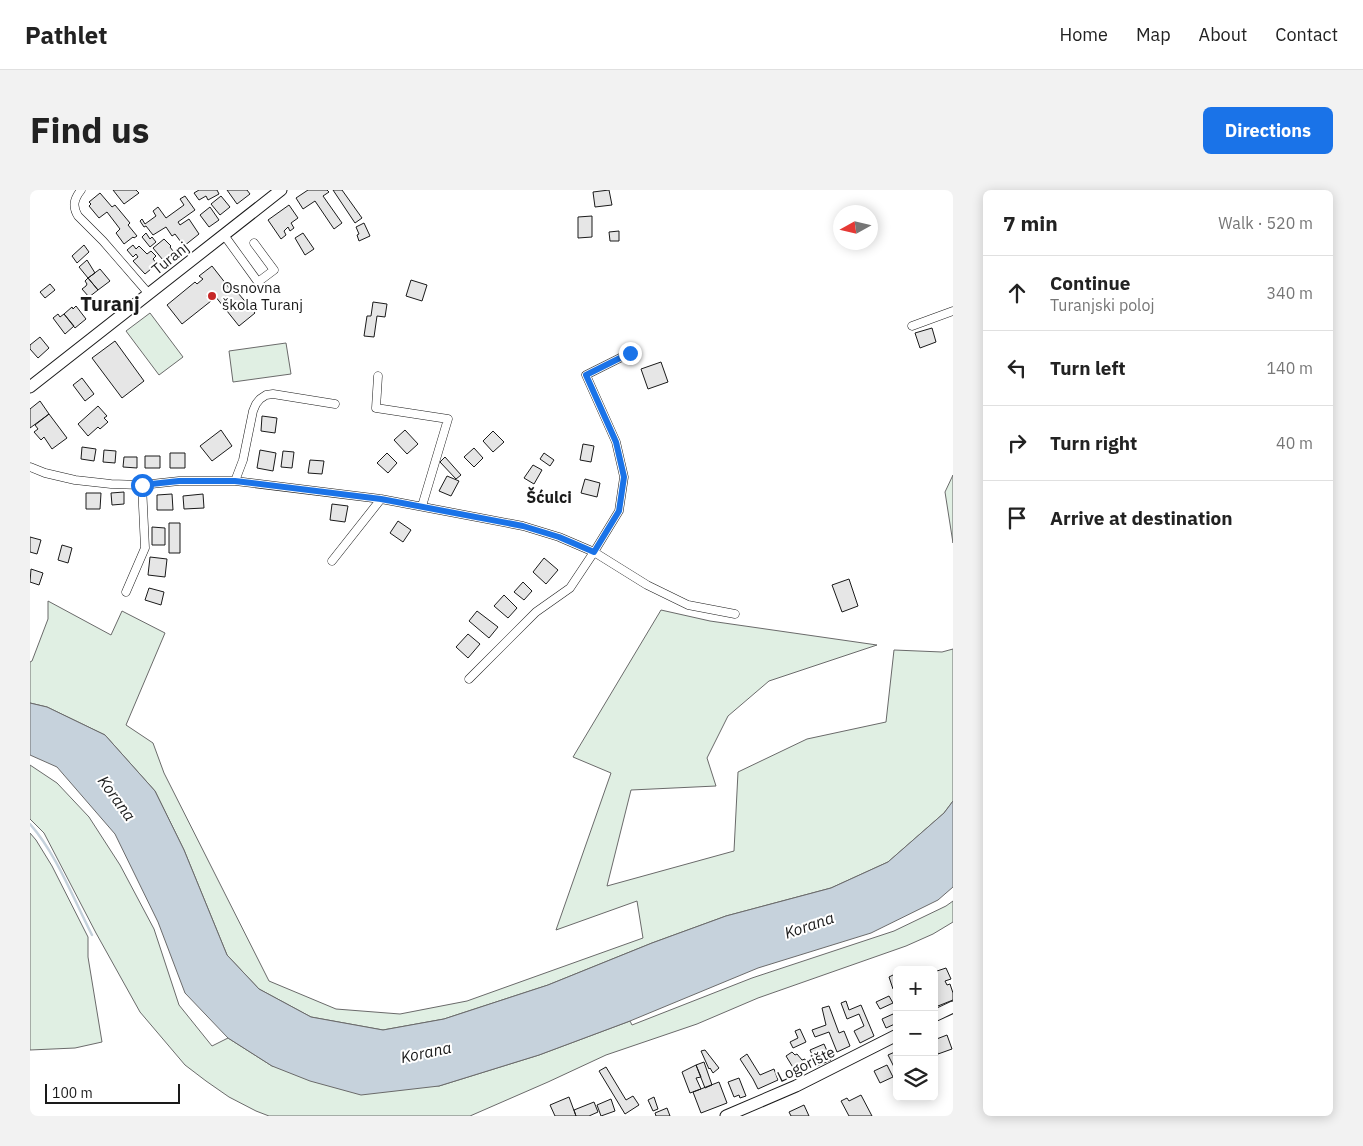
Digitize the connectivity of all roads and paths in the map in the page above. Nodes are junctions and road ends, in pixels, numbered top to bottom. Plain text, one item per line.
1 (80, 190) edge
2 (281, 190) edge
3 (224, 235) junction
4 (254, 243) dead end
5 (149, 294) junction
6 (953, 311) edge
7 (912, 326) dead end
8 (630, 353) dead end
9 (378, 376) dead end
10 (30, 387) edge
11 (335, 404) dead end
12 (30, 467) edge
13 (235, 481) junction
14 (142, 485) junction
15 (381, 499) junction
16 (422, 506) junction
17 (594, 552) junction
18 (332, 561) dead end
19 (126, 592) dead end
20 (735, 614) dead end
21 (469, 679) dead end
22 (953, 1007) edge
23 (938, 1014) edge
24 (893, 1037) edge
25 (726, 1116) edge

1 - 5 street
2 - 3 main road, Turanj
3 - 4 street
3 - 5 main road, Turanj
5 - 10 main road, Turanj
6 - 7 street
8 - 17 street
9 - 16 street
11 - 13 street
12 - 14 street
13 - 14 street
13 - 15 street
14 - 19 street
15 - 16 street
15 - 18 street
16 - 17 street
17 - 20 street
17 - 21 street
22 - 23 main road
24 - 25 main road, Logorište

